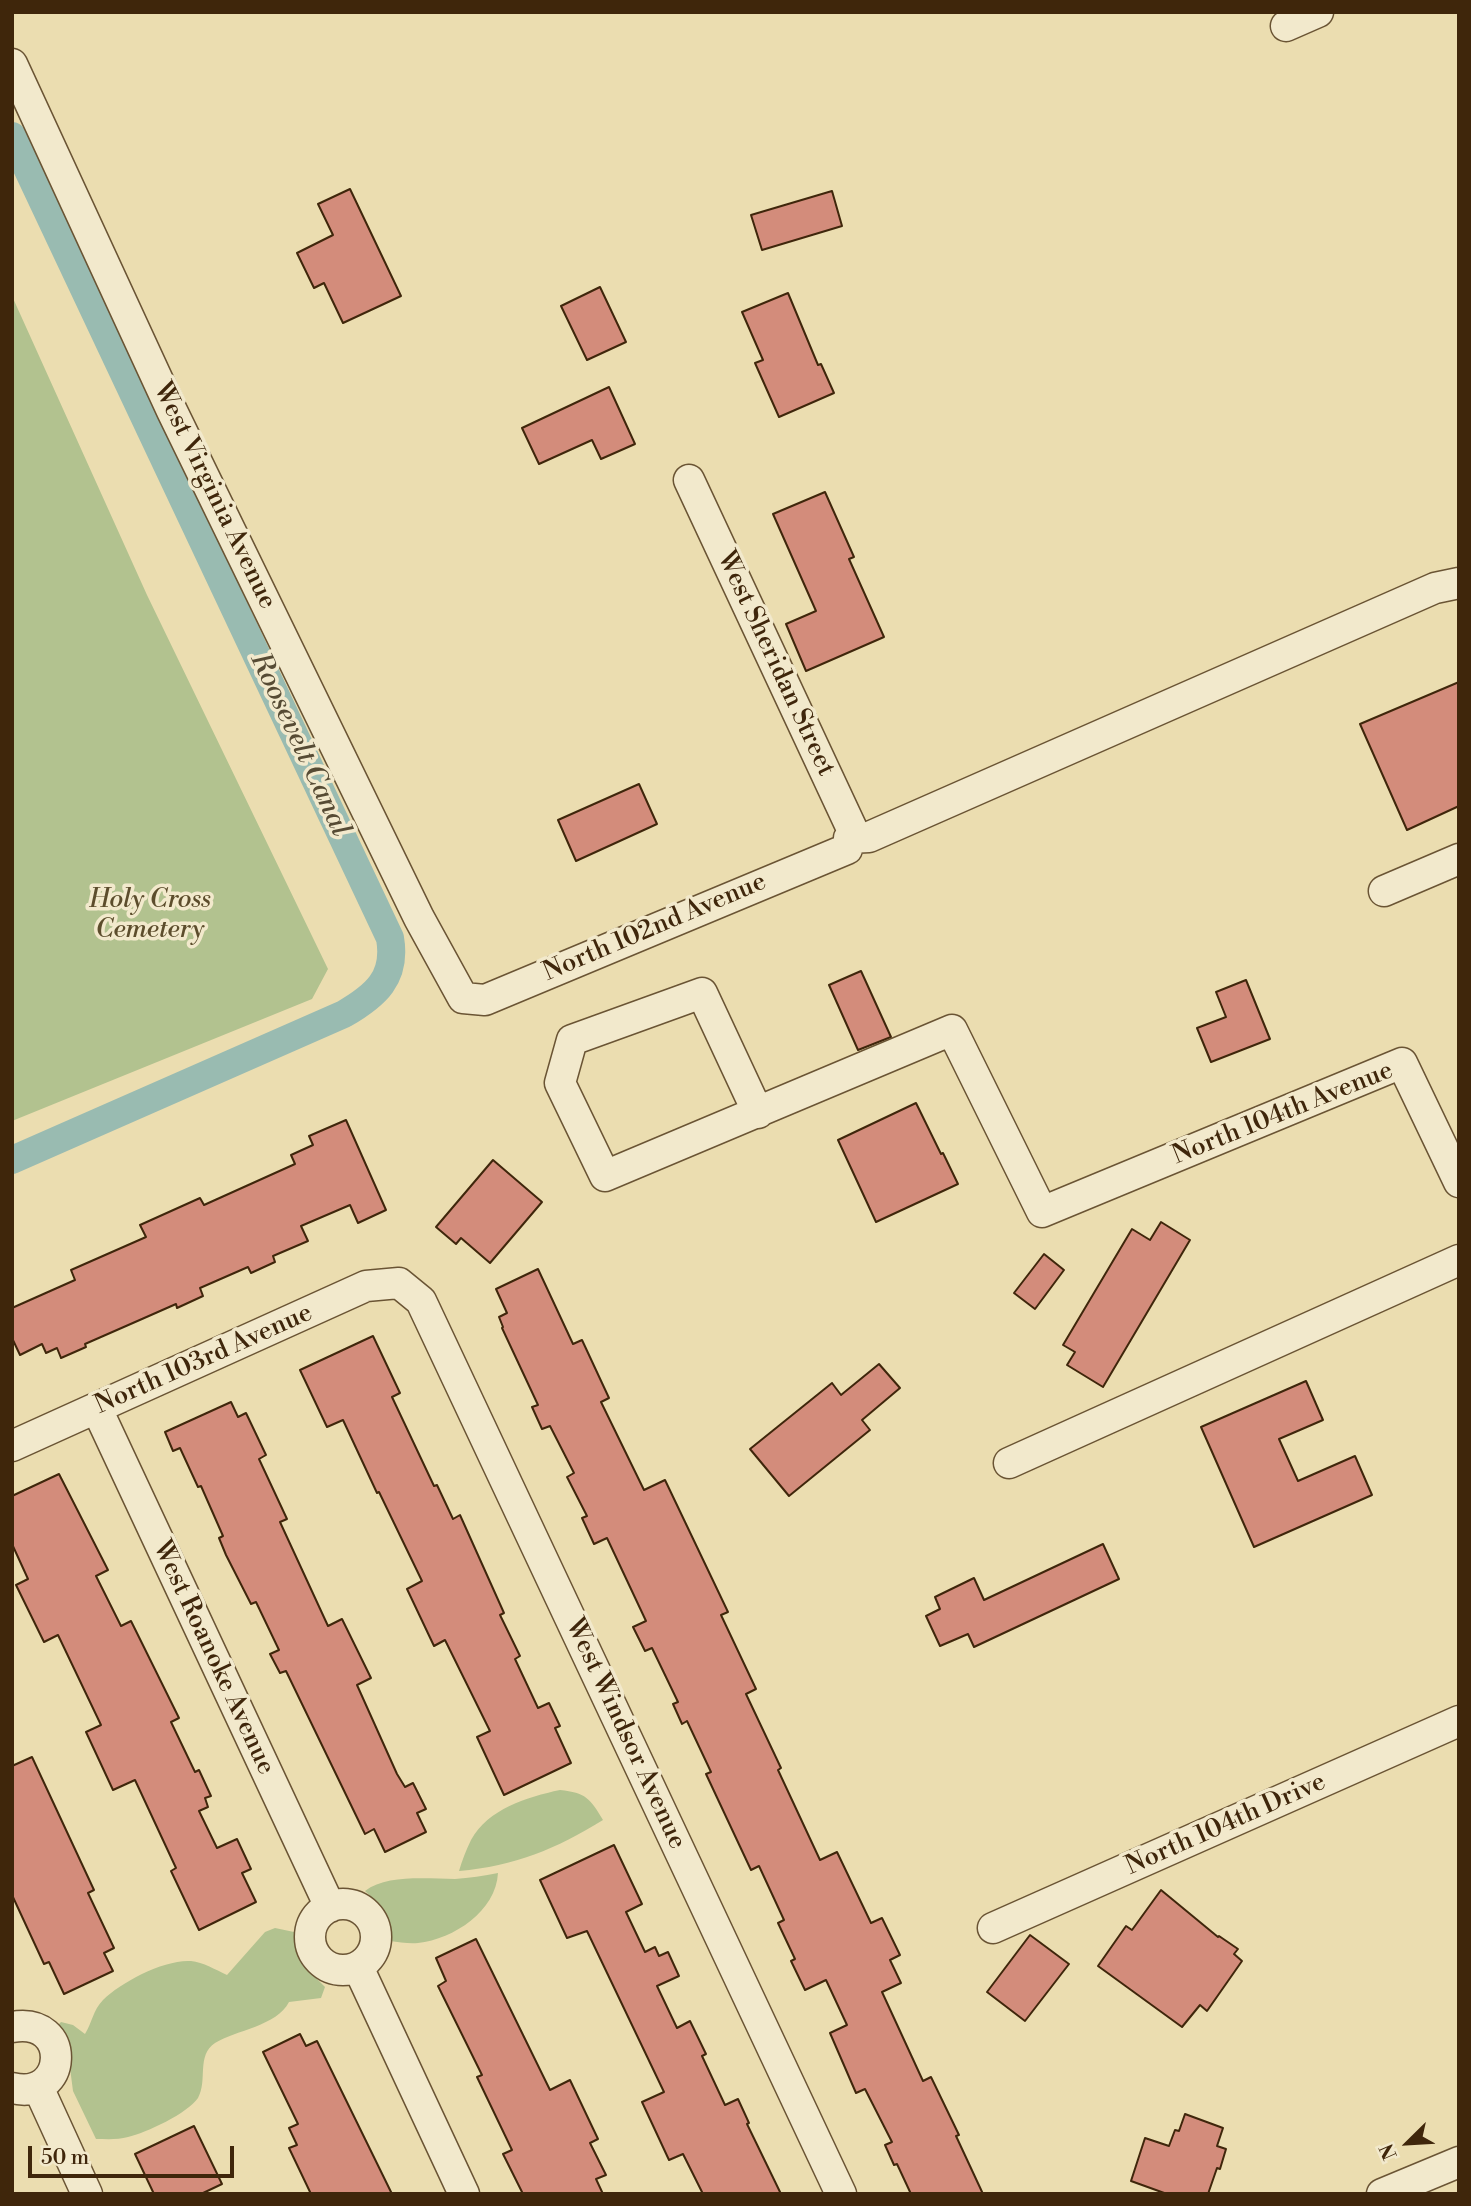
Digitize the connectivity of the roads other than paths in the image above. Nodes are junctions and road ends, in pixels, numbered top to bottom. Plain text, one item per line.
1 (1318, 12) edge
2 (1286, 26) dead end
3 (12, 64) edge
4 (689, 480) dead end
5 (1459, 583) edge
6 (848, 843) junction
7 (1459, 859) edge
8 (1384, 891) dead end
9 (463, 998) joint
10 (758, 1113) junction
11 (1459, 1182) edge
12 (1459, 1260) edge
13 (399, 1283) joint
14 (97, 1409) junction
15 (12, 1447) edge
16 (1009, 1463) dead end
17 (1459, 1721) edge
18 (330, 1907) junction
19 (993, 1928) dead end
20 (358, 1967) junction
21 (12, 2027) edge
22 (25, 2087) edge
23 (1459, 2162) edge
24 (87, 2194) edge
25 (464, 2194) edge
26 (841, 2194) edge
27 (1382, 2194) edge

1 - 2 street
3 - 9 street, West Virginia Avenue
4 - 6 street, West Sheridan Street
5 - 6 street, North 102nd Avenue
6 - 9 street, North 102nd Avenue
7 - 8 street
10 - 10 street
10 - 11 street, North 104th Avenue
12 - 16 street
13 - 14 street, North 103rd Avenue
13 - 26 street, West Windsor Avenue
14 - 15 street, North 103rd Avenue
14 - 18 street, West Roanoke Avenue
17 - 19 street, North 104th Drive
18 - 20 street
18 - 20 street
20 - 25 street
21 - 22 street
22 - 24 street
23 - 27 street

